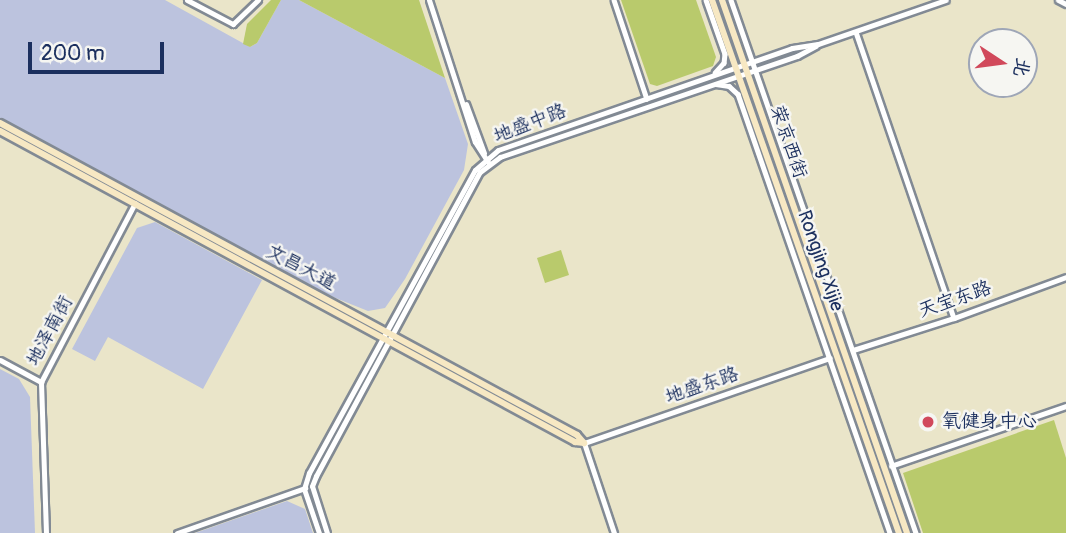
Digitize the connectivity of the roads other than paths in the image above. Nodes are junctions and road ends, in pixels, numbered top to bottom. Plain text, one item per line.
1 (187, 0) edge
2 (258, 0) edge
3 (429, 0) edge
4 (614, 0) edge
5 (706, 0) edge
6 (712, 0) edge
7 (722, 0) edge
8 (731, 0) edge
9 (946, 0) edge
10 (1058, 0) edge
11 (1066, 4) edge
12 (856, 32) junction
13 (818, 44) junction
14 (752, 62) junction
15 (744, 65) junction
16 (737, 72) junction
17 (751, 72) junction
18 (713, 75) junction
19 (715, 84) junction
20 (647, 100) junction
21 (0, 123) edge
22 (0, 131) edge
23 (488, 162) junction
24 (136, 202) junction
25 (1066, 276) edge
26 (954, 318) junction
27 (388, 337) junction
28 (853, 350) junction
29 (830, 358) junction
30 (0, 360) edge
31 (41, 382) junction
32 (1066, 406) edge
33 (584, 443) junction
34 (892, 465) junction
35 (884, 468) junction
36 (312, 486) junction
37 (304, 489) junction
38 (46, 533) edge
39 (177, 533) edge
40 (319, 533) edge
41 (327, 533) edge
42 (614, 533) edge
43 (890, 533) edge
44 (899, 533) edge
45 (907, 533) edge
46 (916, 533) edge

1 - 2 street
3 - 23 street
4 - 20 street
5 - 18 street
6 - 16 main road, Rongjing Xijie
7 - 15 main road, 荣京西街
8 - 14 street
9 - 12 street
10 - 11 street
12 - 13 street
12 - 26 street
13 - 14 street
13 - 17 street
14 - 15 street
14 - 17 street
15 - 16 street
15 - 17 main road, 荣京西街
16 - 17 street
16 - 18 street, 地盛中路
16 - 19 street, 地盛中路
16 - 44 main road, Rongjing Xijie
17 - 28 street
17 - 35 main road, 荣京西街
18 - 20 street, 地盛中路
19 - 23 street, 地盛中路
19 - 29 street
20 - 23 street, 地盛中路
21 - 24 main road, 文昌大道
22 - 24 main road, 文昌大道
23 - 27 street, 地盛中路
24 - 27 main road, 文昌大道
24 - 31 street, 地泽南街
25 - 26 street, 天宝东路
26 - 28 street, 天宝东路
27 - 33 main road, 文昌大道
27 - 36 street
27 - 37 street
28 - 34 street
29 - 33 street, 地盛东路
29 - 43 street
30 - 31 street
31 - 38 street, 地泽南街
32 - 34 street
33 - 42 street
34 - 35 street
34 - 46 street
35 - 45 main road, 荣京西街
36 - 37 street
36 - 41 street
37 - 39 street
37 - 40 street

